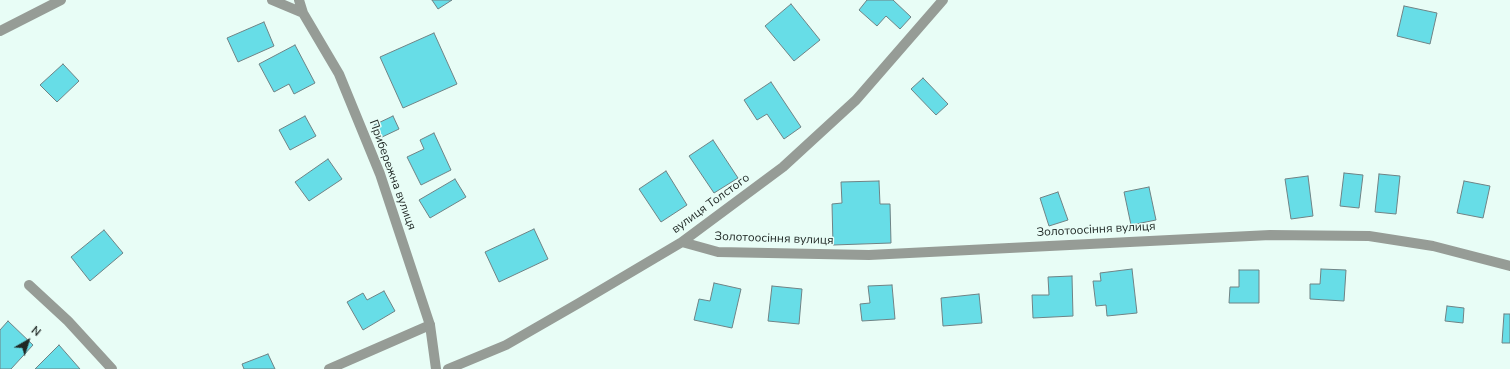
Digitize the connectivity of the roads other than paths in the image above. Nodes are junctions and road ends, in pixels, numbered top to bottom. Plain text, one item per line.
1 (61, 0) edge
2 (272, 0) edge
3 (299, 0) edge
4 (943, 0) edge
5 (303, 13) junction
6 (0, 31) edge
7 (682, 242) junction
8 (1510, 266) edge
9 (29, 285) dead end
10 (430, 325) junction
11 (112, 369) edge
12 (329, 369) edge
13 (436, 369) edge
14 (448, 369) edge

1 - 6 street
2 - 5 street
3 - 5 street, Прибережна вулиця
4 - 7 street, вулиця Толстого
5 - 10 street, Прибережна вулиця
7 - 8 street, Золотоосіння вулиця
7 - 14 street, вулиця Толстого
9 - 11 street
10 - 12 street
10 - 13 street, Прибережна вулиця

